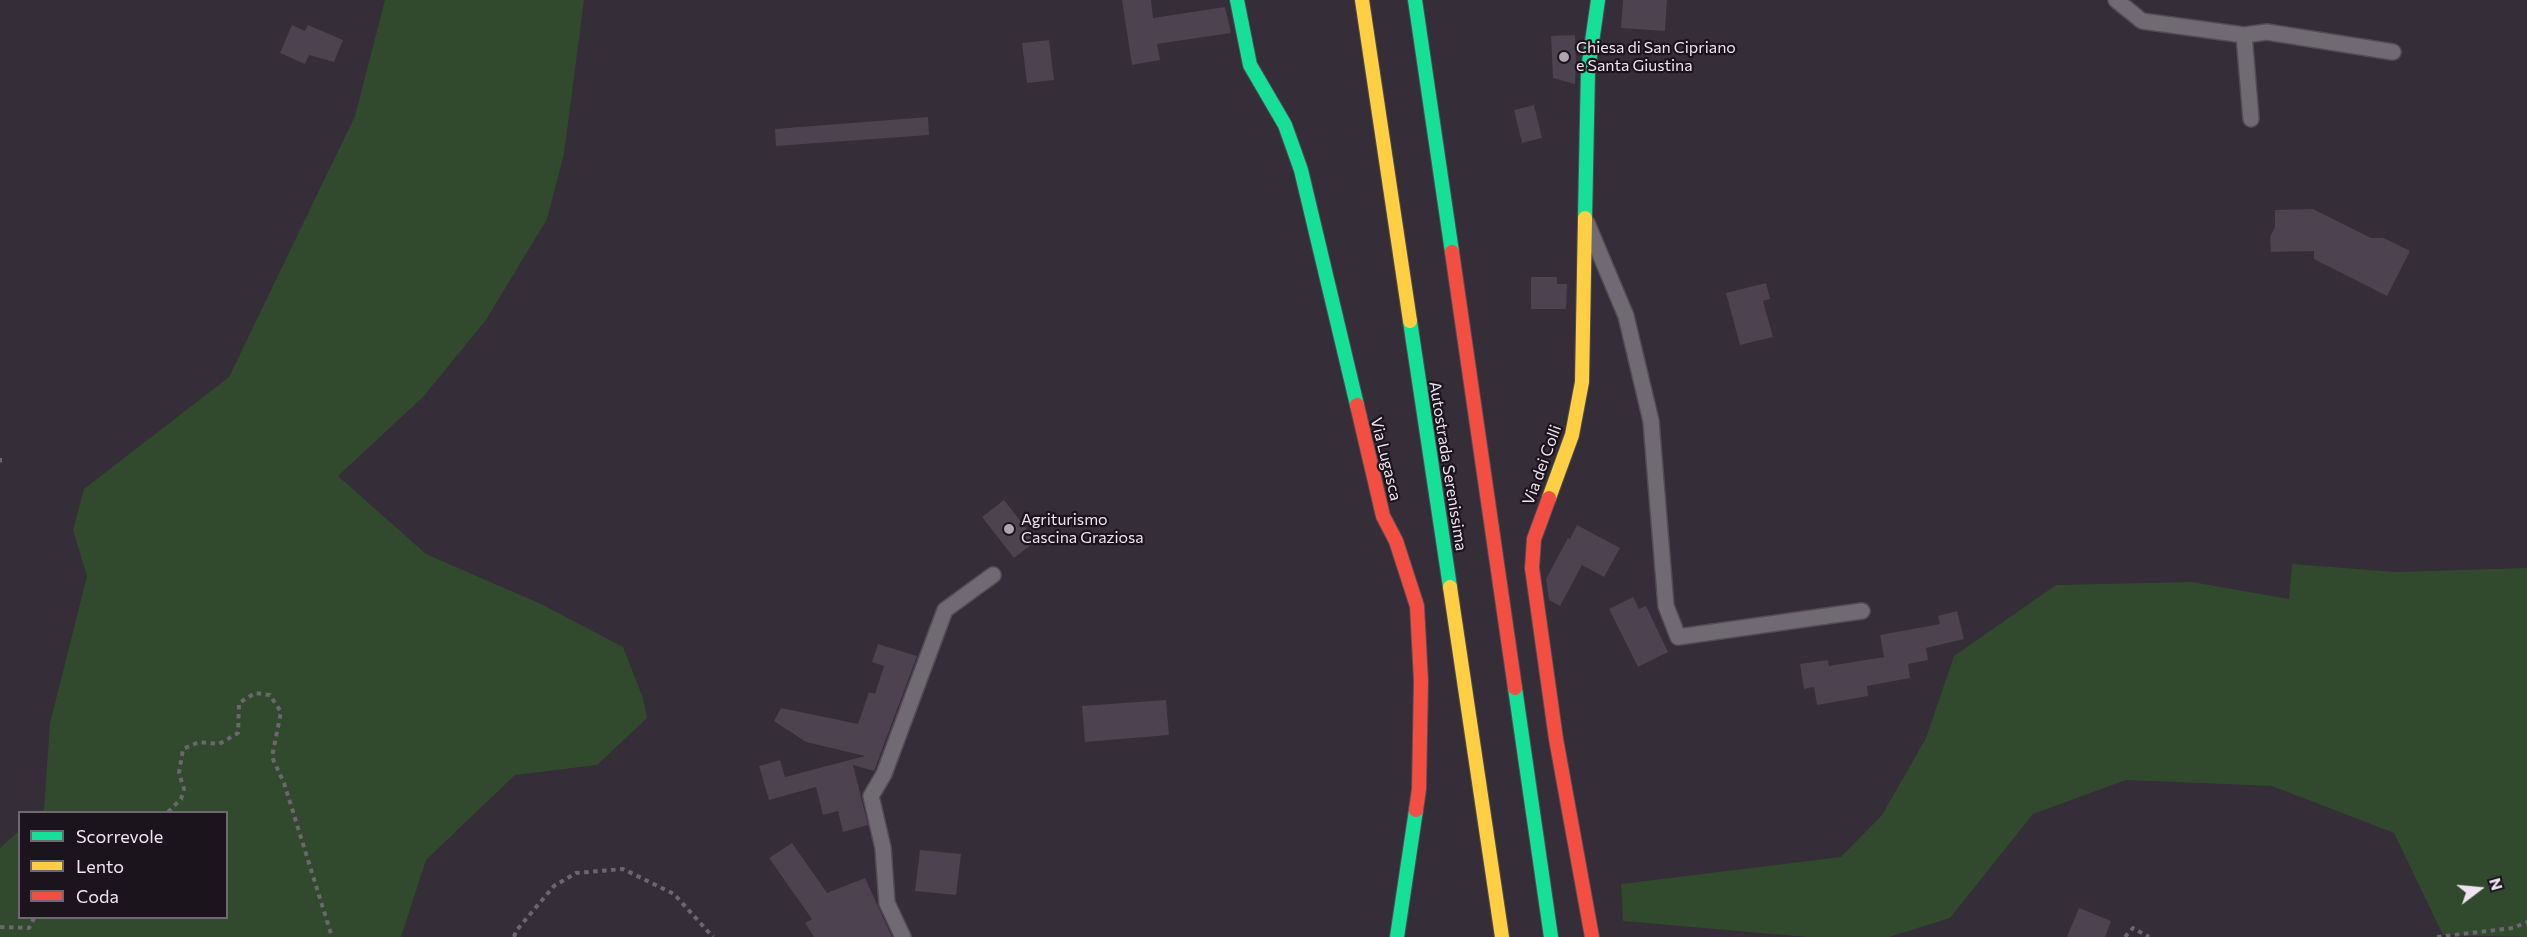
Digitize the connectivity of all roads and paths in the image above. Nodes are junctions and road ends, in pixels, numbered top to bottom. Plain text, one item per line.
1 (1237, 0) edge
2 (1362, 0) edge
3 (1415, 0) edge
4 (1598, 0) edge
5 (2116, 0) edge
6 (2244, 35) junction
7 (2393, 52) dead end
8 (2251, 119) dead end
9 (1585, 218) junction
10 (0, 458) edge
11 (0, 464) edge
12 (993, 576) dead end
13 (1862, 611) dead end
14 (170, 811) edge
15 (34, 919) edge
16 (2527, 922) edge
17 (0, 927) edge
18 (332, 937) edge
19 (514, 937) edge
20 (713, 937) edge
21 (903, 937) edge
22 (1397, 937) edge
23 (1502, 937) edge
24 (1551, 937) edge
25 (1592, 937) edge
26 (2125, 937) edge
27 (2149, 937) edge
28 (2437, 937) edge

1 - 22 main road, Via Lugasca
2 - 23 main road, Autostrada Serenissima
3 - 24 main road, Autostrada Serenissima
4 - 9 main road, Via dei Colli
5 - 6 street
6 - 7 street
6 - 8 street
9 - 13 street
9 - 25 main road, Via dei Colli
10 - 11 path
12 - 21 street
14 - 18 path
15 - 17 path
16 - 28 path
19 - 20 path
26 - 27 path

